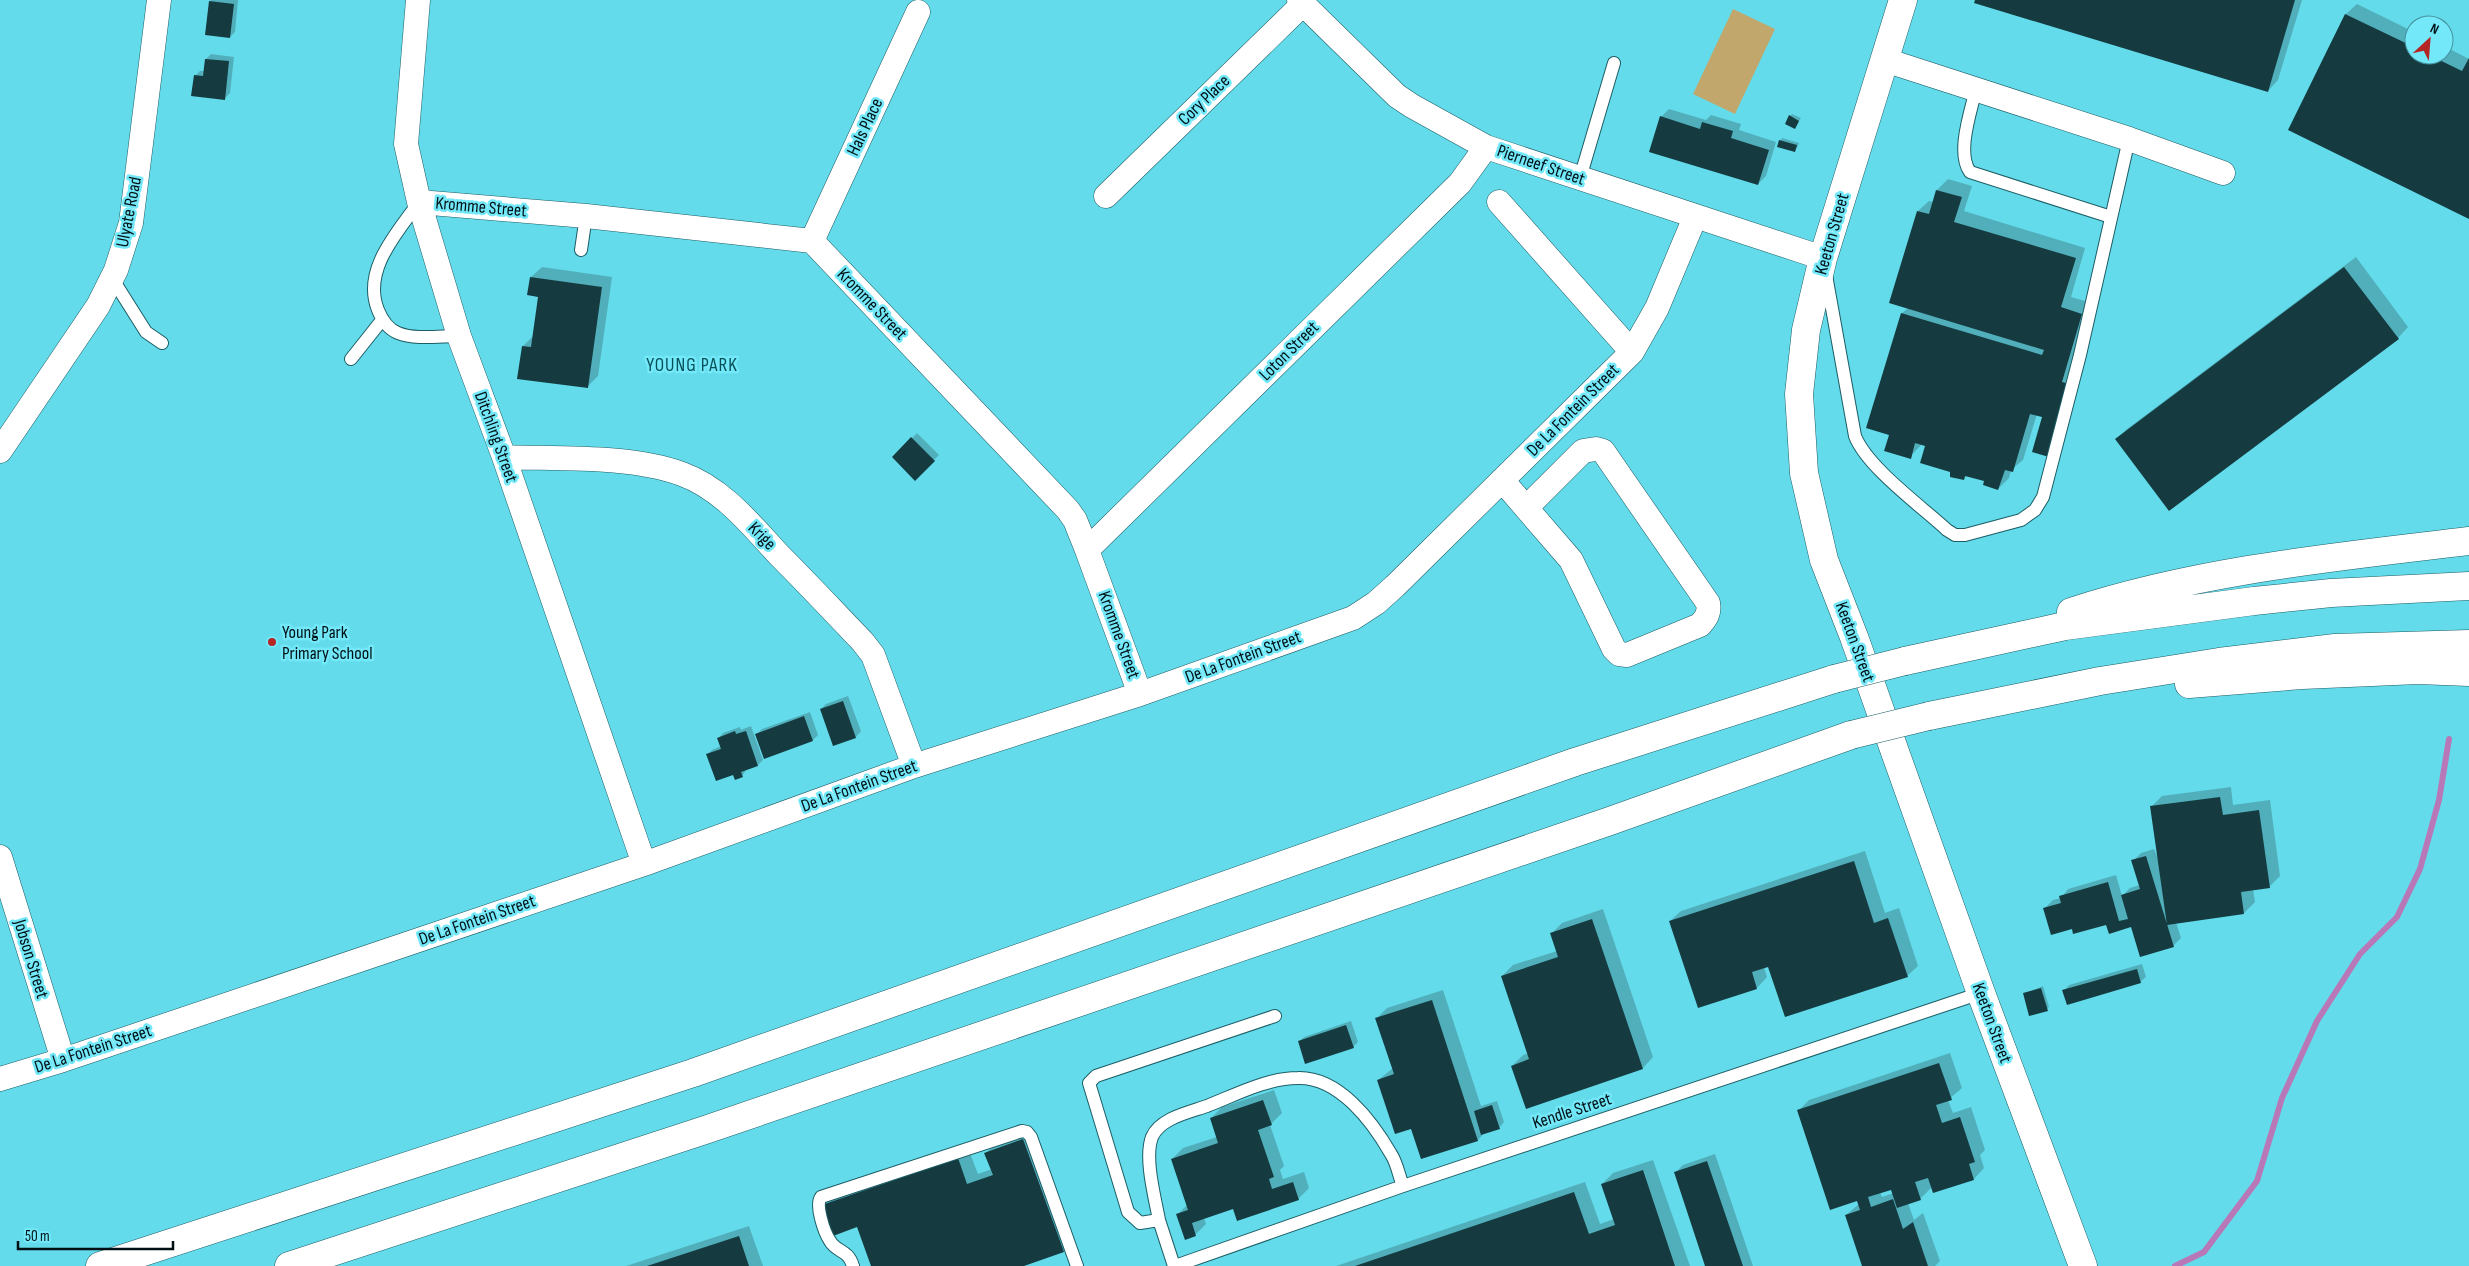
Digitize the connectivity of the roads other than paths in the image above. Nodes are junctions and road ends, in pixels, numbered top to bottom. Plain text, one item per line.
1 (158, 0) edge
2 (418, 0) edge
3 (1903, 0) edge
4 (1301, 2) edge
5 (918, 12) dead end
6 (1885, 60) junction
7 (1614, 63) dead end
8 (1976, 89) junction
9 (2129, 139) junction
10 (1486, 147) junction
11 (2223, 173) dead end
12 (1580, 178) junction
13 (1106, 196) dead end
14 (419, 202) junction
15 (1499, 202) dead end
16 (586, 216) junction
17 (1695, 217) junction
18 (2110, 217) junction
19 (812, 241) junction
20 (581, 250) dead end
21 (1823, 258) junction
22 (112, 278) junction
23 (382, 320) junction
24 (459, 336) junction
25 (162, 343) dead end
26 (1632, 352) junction
27 (351, 359) dead end
28 (0, 451) edge
29 (504, 457) junction
30 (1502, 480) junction
31 (1527, 507) junction
32 (2469, 541) edge
33 (1087, 550) junction
34 (2469, 586) edge
35 (2469, 644) edge
36 (1942, 654) junction
37 (2469, 672) edge
38 (1140, 694) junction
39 (1929, 725) junction
40 (914, 766) junction
41 (0, 857) edge
42 (644, 864) junction
43 (1981, 993) junction
44 (1275, 1016) dead end
45 (63, 1060) junction
46 (0, 1079) edge
47 (1403, 1186) junction
48 (1159, 1220) junction
49 (2082, 1263) edge
50 (100, 1266) edge
51 (289, 1266) edge
52 (852, 1266) edge
53 (1077, 1266) edge
54 (1174, 1266) edge

1 - 22 street, Ulyate Road
2 - 14 street, Ditchling Street
3 - 6 main road, Keeton Street
4 - 10 street, Pierneef Street
4 - 13 street, Cory Place
5 - 19 street, Hals Place
6 - 8 street
6 - 21 main road, Keeton Street
7 - 12 lane
8 - 9 street
8 - 18 lane
9 - 11 street
9 - 18 lane
10 - 12 street, Pierneef Street
10 - 33 street, Loton Street
12 - 17 street, Pierneef Street
14 - 16 street, Kromme Street
14 - 23 lane
14 - 24 street, Ditchling Street
15 - 26 street, De La Fontein Street
16 - 19 street, Kromme Street
16 - 20 lane
17 - 21 street, Pierneef Street
17 - 26 street, De La Fontein Street
18 - 21 lane
19 - 33 street, Kromme Street
21 - 43 main road, Keeton Street
22 - 25 lane
22 - 28 street, Ulyate Road
23 - 24 lane
23 - 27 lane
24 - 29 street, Ditchling Street
26 - 30 street, De La Fontein Street
29 - 40 street, Krige
29 - 42 street, Ditchling Street
30 - 31 street
30 - 38 street, De La Fontein Street
31 - 31 street
32 - 36 main road
33 - 38 street, Kromme Street
34 - 36 main road
35 - 39 main road
36 - 50 main road, bridge
37 - 39 main road
38 - 40 street, De La Fontein Street
39 - 51 main road, bridge
40 - 42 street, De La Fontein Street
41 - 45 street, Jobson Street
42 - 45 street, De La Fontein Street
43 - 47 lane, Kendle Street
43 - 49 main road, Keeton Street
44 - 48 lane
45 - 46 street, De La Fontein Street
47 - 48 lane
47 - 54 lane, Kendle Street
48 - 54 lane
52 - 53 lane

